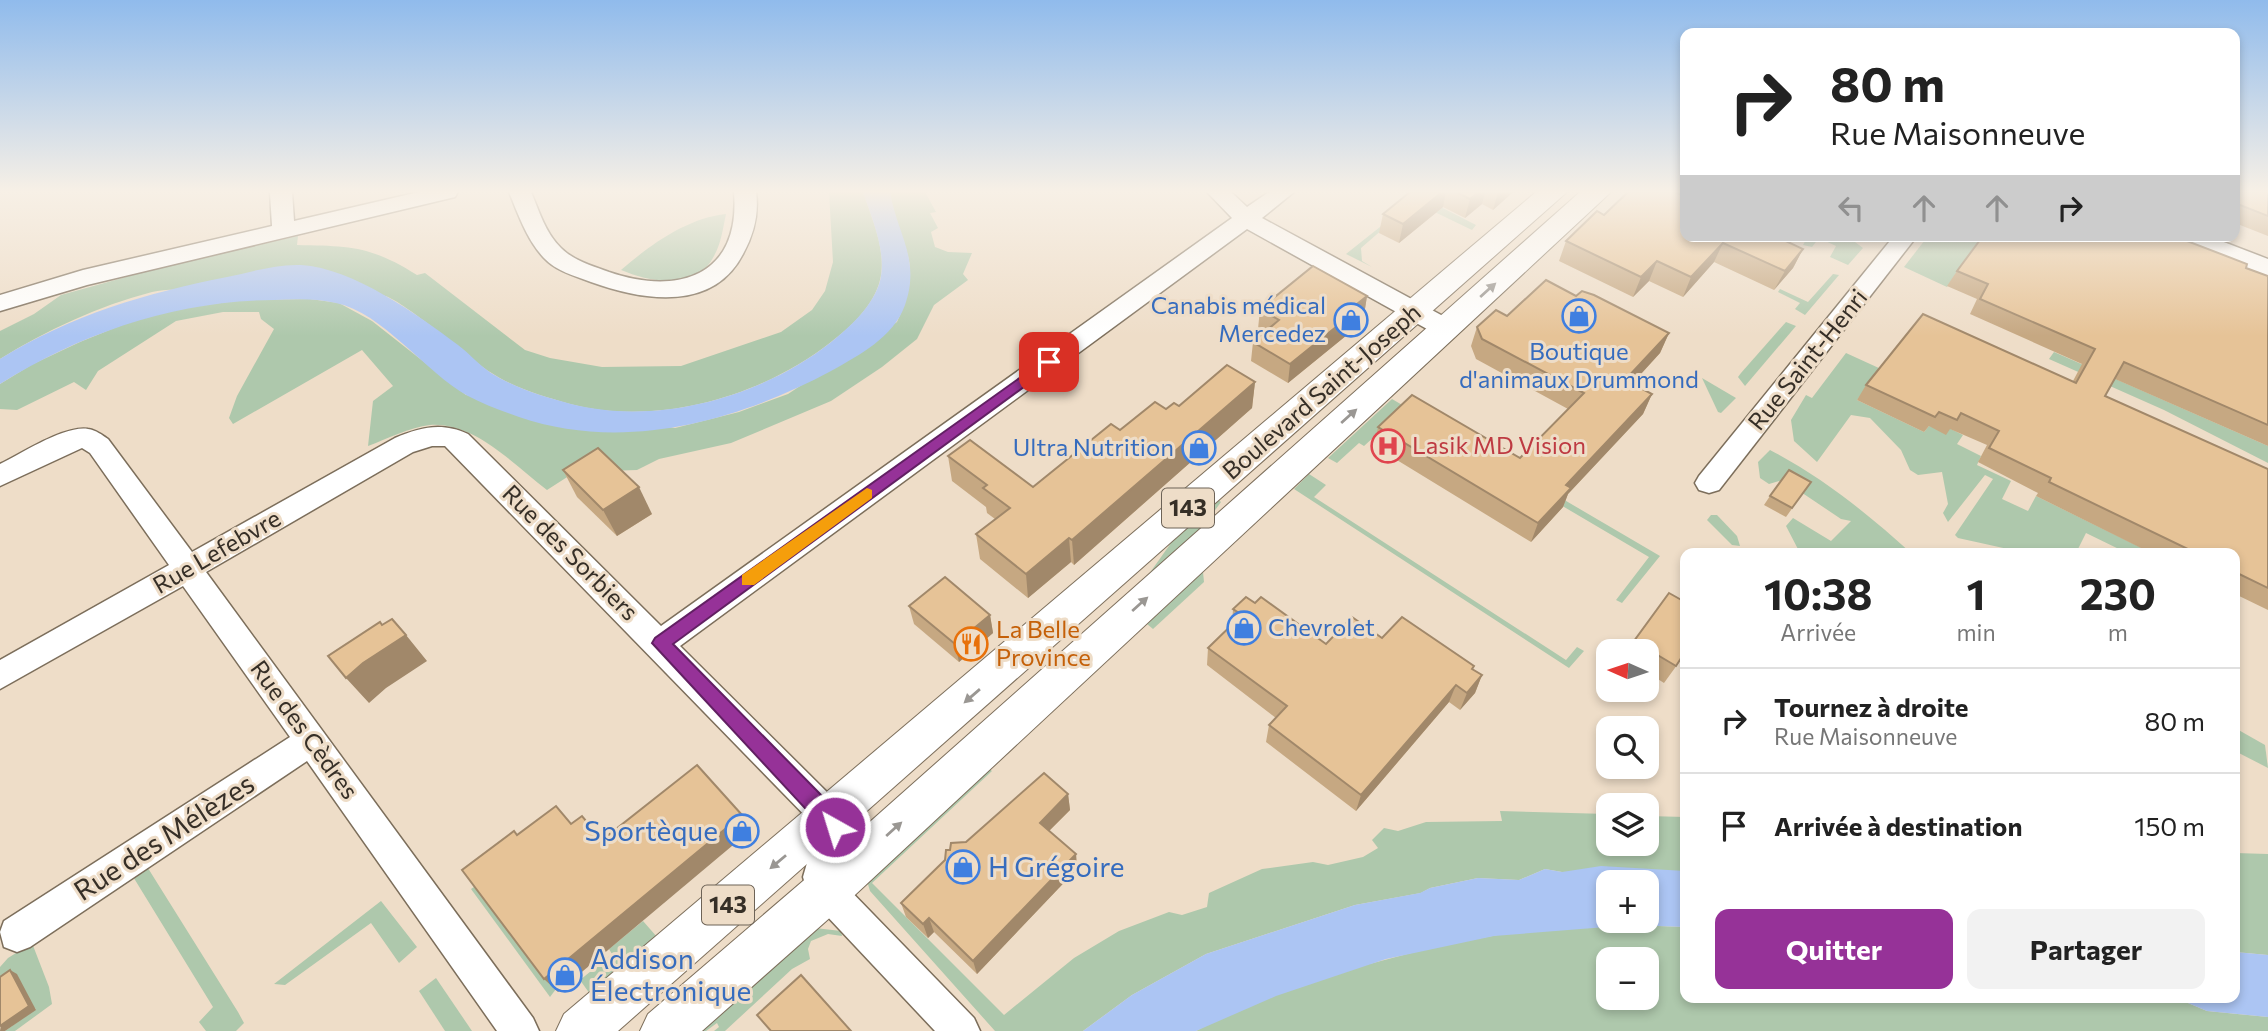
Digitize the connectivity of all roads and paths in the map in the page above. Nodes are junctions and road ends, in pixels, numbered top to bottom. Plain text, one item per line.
1 (238, 240) edge
2 (545, 240) edge
3 (738, 240) edge
4 (1217, 240) edge
5 (1285, 240) edge
6 (1506, 240) edge
7 (1534, 240) edge
8 (1901, 242) edge
9 (2201, 242) edge
10 (2268, 268) edge
11 (0, 303) edge
12 (1430, 319) junction
13 (436, 435) joint
14 (0, 476) edge
15 (1709, 483) dead end
16 (187, 569) junction
17 (661, 643) junction
18 (0, 676) edge
19 (312, 740) junction
20 (830, 818) junction
21 (826, 891) junction
22 (17, 934) dead end
23 (520, 1031) edge
24 (581, 1031) edge
25 (665, 1031) edge
26 (961, 1031) edge

1 - 11 street
2 - 3 street
4 - 17 street
5 - 12 street
6 - 12 main road, Boulevard Saint-Joseph / 143
12 -> 7 main road, Boulevard Saint-Joseph / 143
8 - 15 street, Rue Saint-Henri
9 - 10 street
12 -> 20 main road, Boulevard Saint-Joseph / 143
21 -> 12 main road, Boulevard Saint-Joseph / 143
13 - 16 street, Rue Lefebvre
13 - 17 street, Rue des Sorbiers
14 - 16 street, Rue des Cèdres
16 - 18 street, Rue Lefebvre
16 - 19 street, Rue des Cèdres
17 - 20 street, Rue des Sorbiers
19 - 22 street, Rue des Mélèzes
19 - 23 street, Rue des Cèdres
20 - 21 street
20 -> 24 main road, Boulevard Saint-Joseph / 143
21 - 25 main road, Boulevard Saint-Joseph / 143
21 - 26 street

